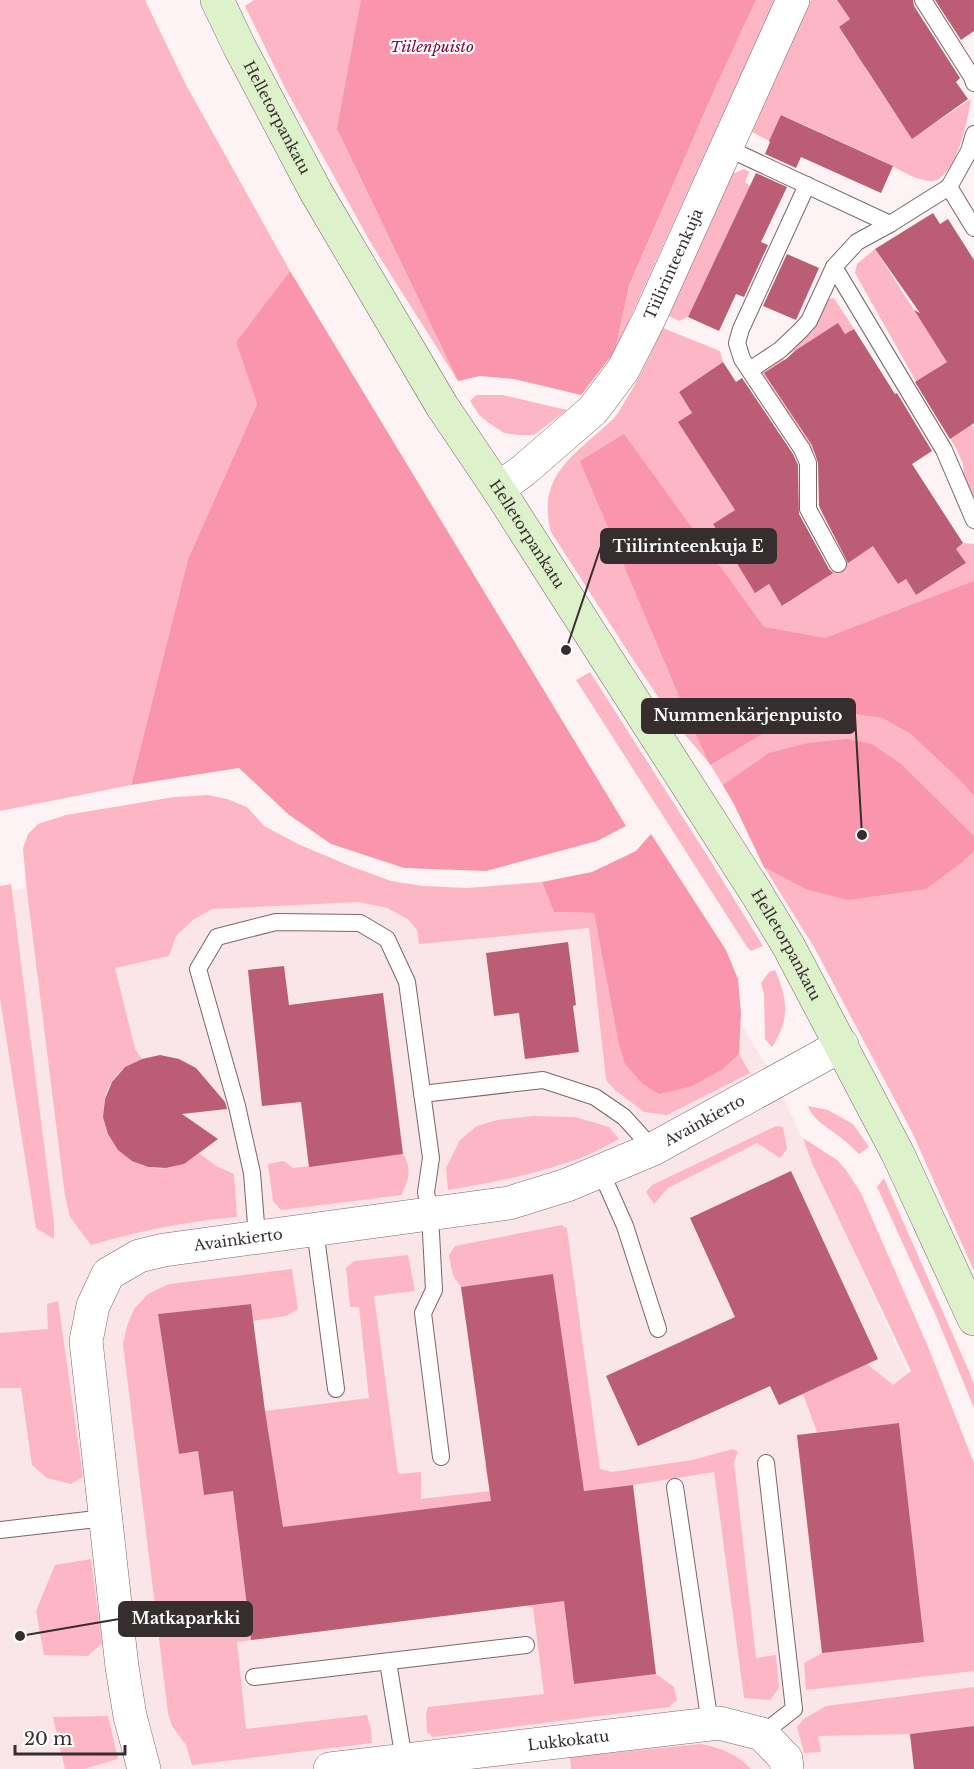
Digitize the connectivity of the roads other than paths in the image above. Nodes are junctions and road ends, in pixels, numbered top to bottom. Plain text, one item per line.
1 (217, 0) edge
2 (793, 0) edge
3 (923, 0) edge
4 (974, 83) edge
5 (974, 134) edge
6 (727, 147) junction
7 (807, 185) junction
8 (949, 187) junction
9 (890, 224) junction
10 (974, 228) edge
11 (834, 267) junction
12 (750, 370) junction
13 (498, 489) junction
14 (974, 520) edge
15 (838, 564) dead end
16 (842, 1046) junction
17 (422, 1094) junction
18 (653, 1149) junction
19 (601, 1172) junction
20 (430, 1214) junction
21 (315, 1229) junction
22 (256, 1237) junction
23 (974, 1319) edge
24 (658, 1329) dead end
25 (336, 1389) dead end
26 (441, 1457) dead end
27 (766, 1463) dead end
28 (675, 1487) dead end
29 (105, 1518) junction
30 (0, 1530) edge
31 (526, 1645) dead end
32 (388, 1662) junction
33 (254, 1677) dead end
34 (710, 1724) junction
35 (762, 1734) junction
36 (404, 1760) junction
37 (144, 1769) edge
38 (330, 1769) edge
39 (787, 1769) edge

1 - 13 street, Helletorpankatu
2 - 6 street, Tiilirinteenkuja
3 - 4 lane
5 - 8 lane
6 - 7 lane
6 - 13 street, Tiilirinteenkuja
7 - 9 lane
7 - 12 lane
8 - 9 lane
8 - 10 lane
9 - 11 lane
11 - 12 lane
11 - 14 lane
12 - 15 lane
13 - 16 street, Helletorpankatu
16 - 18 street, Avainkierto
16 - 23 street, Helletorpankatu
17 - 18 lane
17 - 20 lane
17 - 22 lane
18 - 19 street, Avainkierto
19 - 20 street, Avainkierto
19 - 24 lane
20 - 21 street, Avainkierto
20 - 26 lane
21 - 22 street, Avainkierto
21 - 25 lane
22 - 29 street, Avainkierto
27 - 35 lane
28 - 34 lane
29 - 30 lane
29 - 37 street, Avainkierto
31 - 32 lane
32 - 33 lane
32 - 36 lane
34 - 35 street, Lukkokatu
34 - 36 street, Lukkokatu
35 - 39 street
36 - 38 street, Lukkokatu

